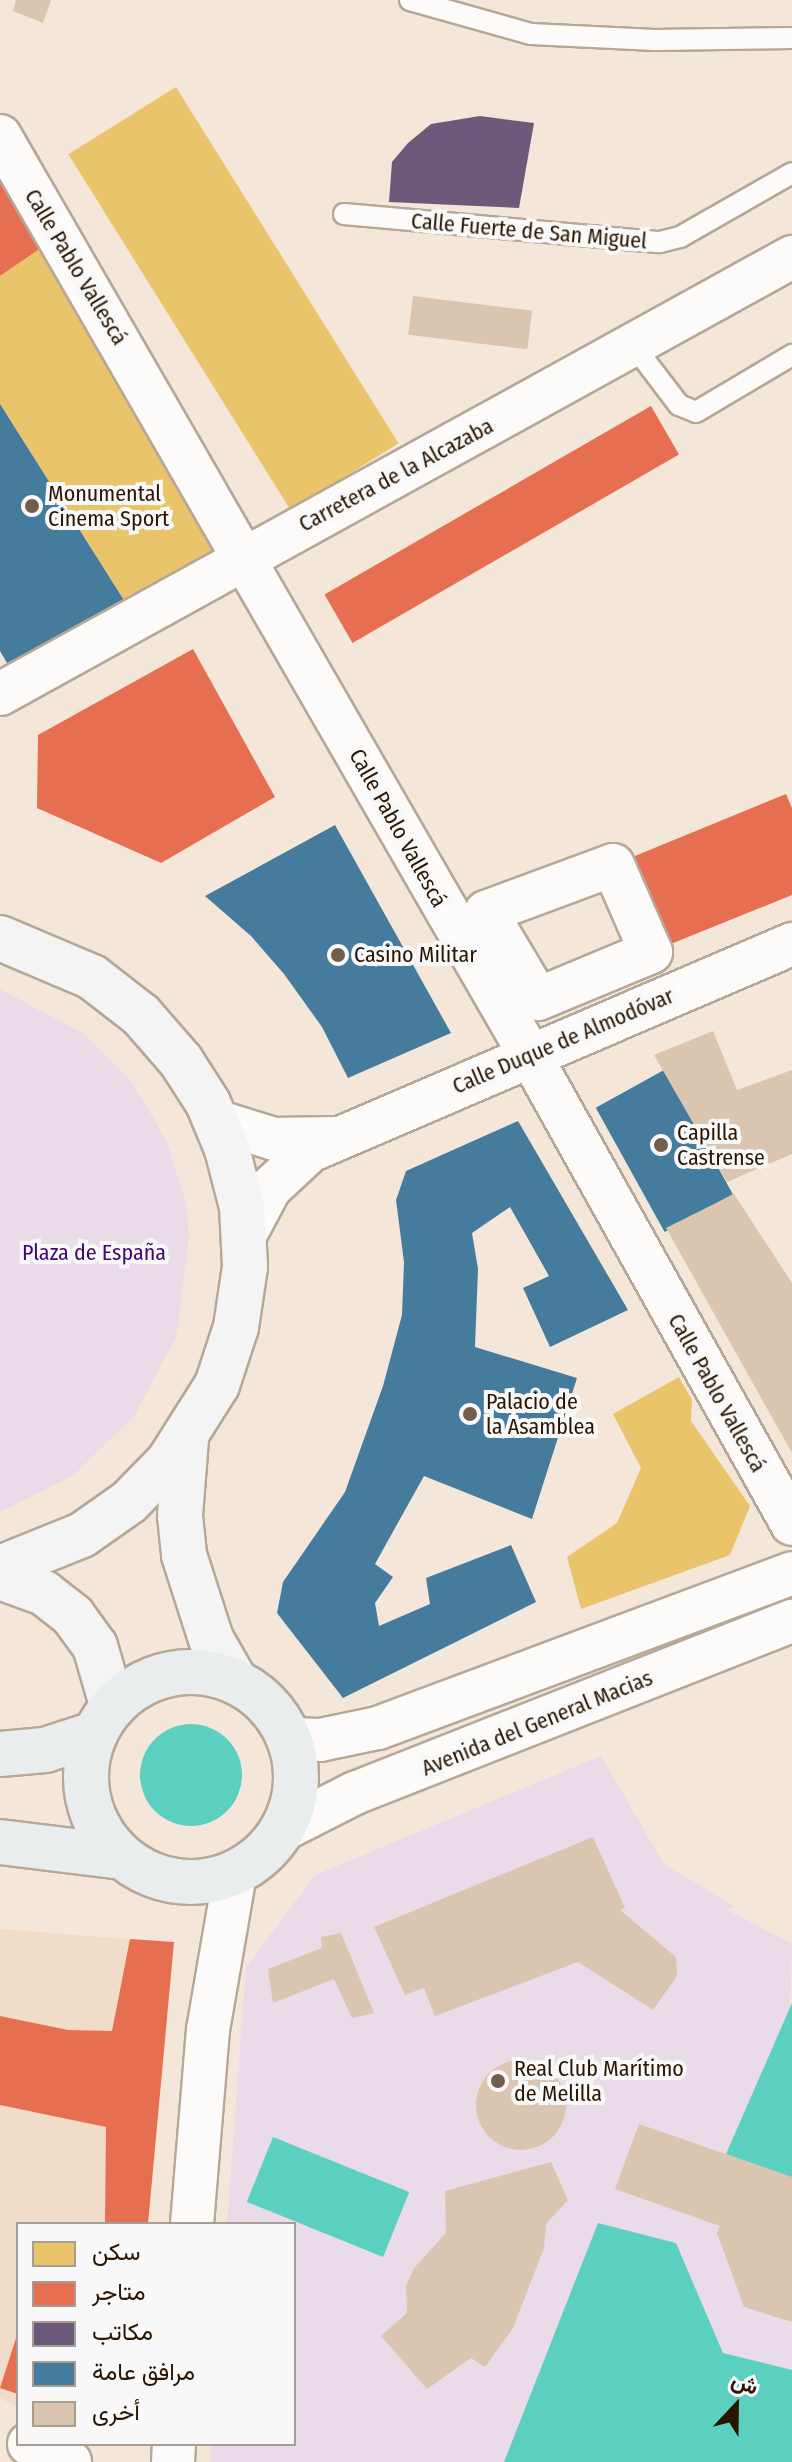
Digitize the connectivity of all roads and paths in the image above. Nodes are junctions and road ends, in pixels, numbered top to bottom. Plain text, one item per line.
1 (410, 0) edge
2 (792, 38) edge
3 (0, 136) edge
4 (792, 173) edge
5 (344, 214) dead end
6 (792, 257) edge
7 (634, 346) junction
8 (792, 355) edge
9 (245, 560) junction
10 (0, 694) edge
11 (0, 905) edge
12 (19, 944) edge
13 (792, 944) edge
14 (569, 986) dead end
15 (590, 1029) junction
16 (530, 1055) junction
17 (216, 1121) junction
18 (335, 1138) junction
19 (244, 1237) junction
20 (186, 1439) junction
21 (792, 1524) edge
22 (0, 1568) edge
23 (792, 1573) edge
24 (0, 1577) edge
25 (792, 1621) edge
26 (235, 1681) junction
27 (103, 1720) junction
28 (291, 1739) junction
29 (0, 1754) edge
30 (284, 1829) junction
31 (0, 1842) edge
32 (122, 1857) junction
33 (235, 1874) junction
34 (192, 2222) edge
35 (34, 2446) edge
36 (70, 2462) edge

1 - 2 lane
3 - 9 street, Calle Pablo Vallescá
4 - 5 lane, Calle Fuerte de San Miguel
6 - 7 street, Carretera de la Alcazaba
7 - 8 lane
7 - 9 street, Carretera de la Alcazaba
9 - 10 street, Carretera de la Alcazaba
9 - 16 street, Calle Pablo Vallescá
11 - 12 main road
12 - 17 main road
13 - 15 street, Calle Duque de Almodóvar
14 - 15 street
15 - 16 street, Calle Duque de Almodóvar
16 - 18 street, Calle Duque de Almodóvar
16 - 21 street, Calle Pablo Vallescá
17 - 18 street, Calle Duque de Almodóvar
17 - 19 main road
18 - 19 street, Calle Duque de Almodóvar
19 - 20 main road
20 - 22 main road
20 - 26 main road
23 - 28 street
24 - 27 main road
25 - 30 street, Avenida del General Macias
26 - 27 main road
26 - 28 main road
27 - 29 main road
27 - 32 main road
28 - 30 main road
30 - 33 main road
31 - 32 main road
32 - 33 main road
33 - 34 street
35 - 36 street

